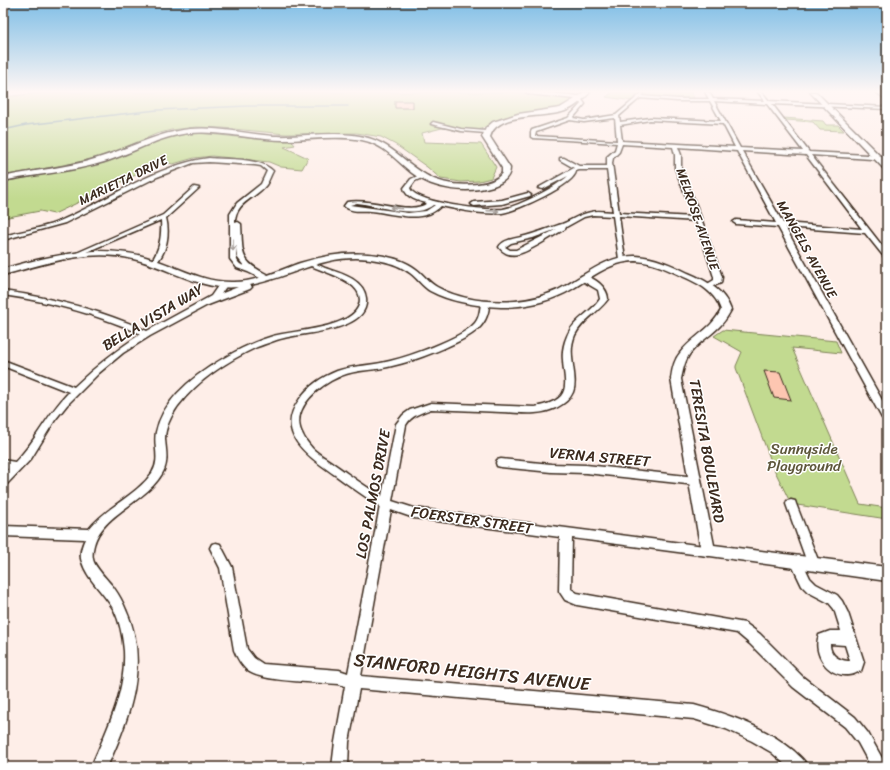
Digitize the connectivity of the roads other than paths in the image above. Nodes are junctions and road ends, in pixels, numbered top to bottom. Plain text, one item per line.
1 (453, 128) edge
2 (491, 128) edge
3 (543, 128) edge
4 (618, 128) edge
5 (726, 128) edge
6 (788, 128) edge
7 (851, 128) edge
8 (854, 128) edge
9 (486, 132) junction
10 (620, 143) junction
11 (675, 146) junction
12 (738, 150) junction
13 (808, 154) junction
14 (562, 158) dead end
15 (878, 158) junction
16 (887, 159) edge
17 (268, 166) junction
18 (887, 167) edge
19 (610, 168) junction
20 (575, 170) junction
21 (422, 176) junction
22 (3, 179) edge
23 (196, 188) dead end
24 (432, 202) junction
25 (440, 204) junction
26 (616, 214) junction
27 (162, 217) junction
28 (698, 219) junction
29 (736, 222) dead end
30 (780, 225) junction
31 (562, 226) junction
32 (867, 231) junction
33 (3, 235) edge
34 (3, 238) edge
35 (75, 255) junction
36 (887, 257) edge
37 (622, 259) junction
38 (154, 262) junction
39 (309, 263) junction
40 (3, 272) edge
41 (267, 278) junction
42 (584, 278) junction
43 (252, 282) junction
44 (223, 285) junction
45 (708, 286) junction
46 (3, 293) edge
47 (208, 302) junction
48 (485, 303) junction
49 (147, 334) junction
50 (3, 363) edge
51 (75, 391) junction
52 (887, 418) edge
53 (501, 463) dead end
54 (3, 464) edge
55 (18, 466) junction
56 (3, 481) edge
57 (696, 481) junction
58 (386, 504) junction
59 (791, 504) dead end
60 (3, 531) edge
61 (566, 533) junction
62 (92, 534) junction
63 (216, 548) dead end
64 (708, 551) junction
65 (797, 563) junction
66 (814, 565) junction
67 (887, 574) edge
68 (850, 639) dead end
69 (353, 682) junction
70 (99, 767) edge
71 (340, 767) edge
72 (800, 767) edge
73 (879, 767) edge

1 - 9 street
2 - 9 main road
3 - 10 street
4 - 10 street
5 - 12 street, MANGELS AVENUE
6 - 13 street
7 - 15 main road
8 - 16 main road
9 - 21 main road
10 - 11 street
10 - 19 street
11 - 12 street
11 - 28 street, MELROSE AVENUE
12 - 13 street
12 - 30 street, MANGELS AVENUE
13 - 15 street
13 - 32 street
14 - 20 street
15 - 16 street
15 - 18 main road
17 - 33 street, MARIETTA DRIVE
17 - 34 street, MARIETTA DRIVE
17 - 41 street
19 - 20 street
19 - 26 street
20 - 25 street
21 - 22 main road
21 - 24 street
23 - 27 street
24 - 25 street
24 -> 25 street
26 - 28 street
26 - 31 street
26 - 37 street
27 - 35 street
27 - 38 street
28 - 45 street, MELROSE AVENUE
29 - 30 street
30 - 32 street
30 - 52 street, MANGELS AVENUE
31 - 31 street
32 - 36 street
35 - 38 street, TERESITA BOULEVARD
35 - 40 street, TERESITA BOULEVARD
37 - 42 street, TERESITA BOULEVARD
37 - 45 street, TERESITA BOULEVARD
38 - 44 street, TERESITA BOULEVARD
39 - 41 street, TERESITA BOULEVARD
39 - 48 street, TERESITA BOULEVARD
39 - 62 street
41 - 43 street, TERESITA BOULEVARD
42 - 48 street, TERESITA BOULEVARD
42 - 58 street, LOS PALMOS DRIVE
43 - 44 street, TERESITA BOULEVARD
43 - 47 street
44 - 47 street, BELLA VISTA WAY
45 - 57 street, TERESITA BOULEVARD
46 - 49 street
47 - 49 street, BELLA VISTA WAY
48 - 58 street, FOERSTER STREET
49 - 51 street, BELLA VISTA WAY
50 - 51 street
51 - 55 street, BELLA VISTA WAY
53 - 57 street, VERNA STREET
54 - 55 street
55 - 56 street, BELLA VISTA WAY
57 - 64 street, TERESITA BOULEVARD
58 - 61 street, FOERSTER STREET
58 - 69 street, LOS PALMOS DRIVE
59 - 66 street
60 - 62 street
61 - 64 street, FOERSTER STREET
61 - 73 street
62 - 70 street
63 - 69 street, STANFORD HEIGHTS AVENUE
64 - 65 street, FOERSTER STREET
65 - 66 street, FOERSTER STREET
65 - 68 street
66 - 67 street, FOERSTER STREET
69 - 71 street, LOS PALMOS DRIVE
69 - 72 street, STANFORD HEIGHTS AVENUE

